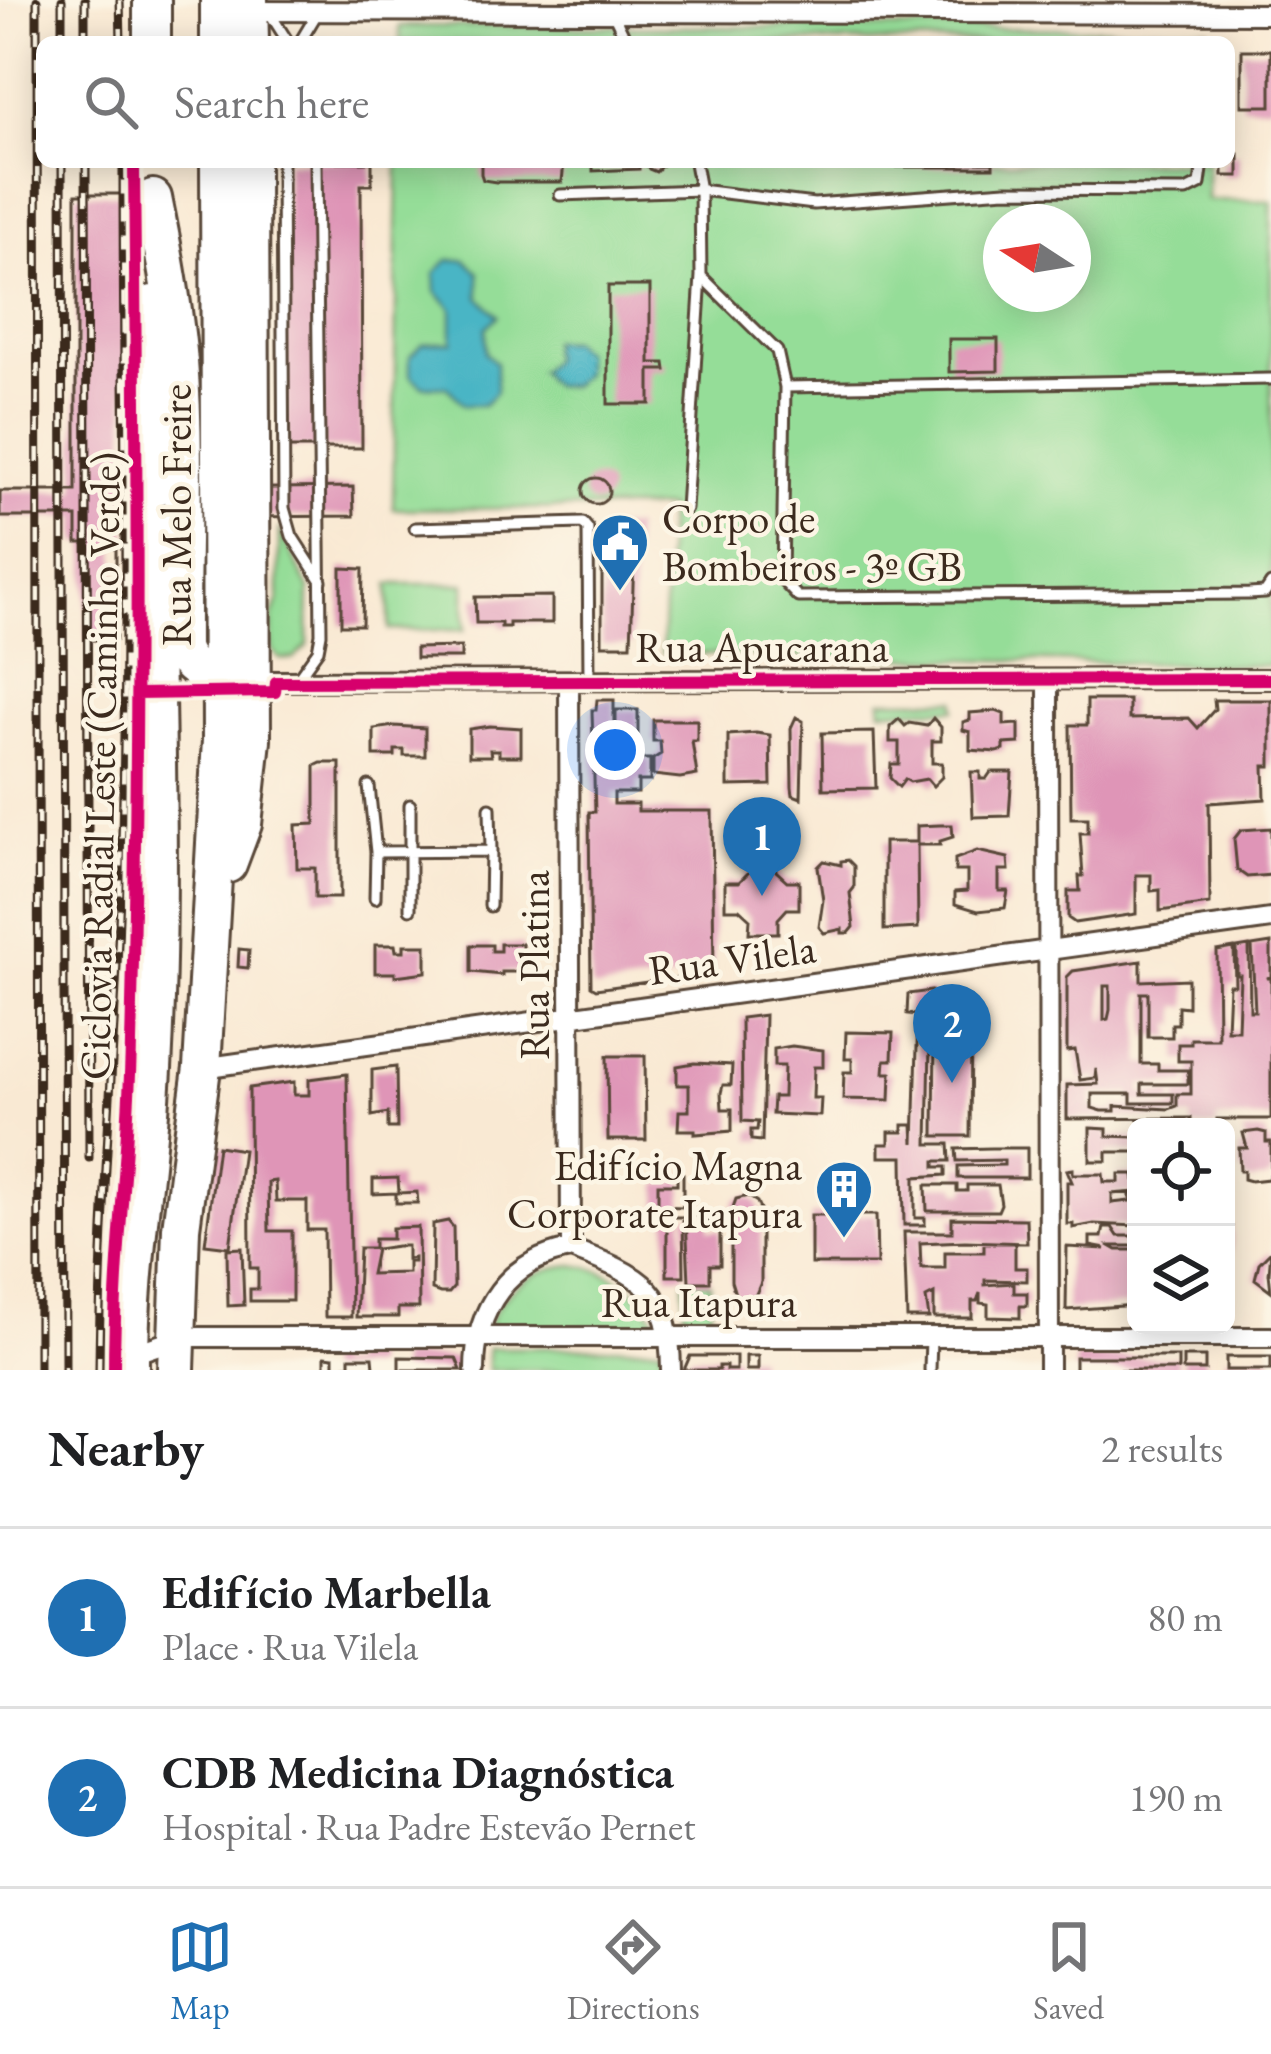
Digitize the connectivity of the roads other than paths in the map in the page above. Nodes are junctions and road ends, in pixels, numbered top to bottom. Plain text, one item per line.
1 (152, 0) edge
2 (564, 5) edge
3 (806, 6) edge
4 (1045, 6) edge
5 (612, 10) junction
6 (318, 12) junction
7 (247, 13) edge
8 (1271, 14) edge
9 (152, 36) edge
10 (225, 36) edge
11 (280, 36) edge
12 (304, 36) edge
13 (624, 36) edge
14 (219, 168) edge
15 (250, 168) edge
16 (282, 168) edge
17 (316, 168) edge
18 (695, 168) edge
19 (1202, 168) edge
20 (153, 180) edge
21 (700, 190) junction
22 (560, 195) dead end
23 (701, 276) junction
24 (1271, 379) edge
25 (785, 387) junction
26 (686, 508) dead end
27 (415, 528) dead end
28 (320, 581) junction
29 (1271, 584) edge
30 (237, 679) junction
31 (1271, 679) edge
32 (579, 681) junction
33 (1048, 681) junction
34 (295, 682) junction
35 (369, 786) dead end
36 (410, 806) dead end
37 (490, 808) dead end
38 (491, 851) junction
39 (376, 852) junction
40 (412, 853) junction
41 (375, 898) dead end
42 (490, 906) dead end
43 (410, 909) dead end
44 (1271, 919) edge
45 (1048, 950) junction
46 (570, 1018) junction
47 (202, 1068) junction
48 (572, 1249) junction
49 (477, 1337) junction
50 (1271, 1337) edge
51 (670, 1338) junction
52 (931, 1338) junction
53 (1049, 1338) junction
54 (176, 1354) edge
55 (130, 1362) edge
56 (475, 1370) edge
57 (671, 1370) edge
58 (930, 1370) edge
59 (1049, 1370) edge

1 - 9 highway
2 - 5 street
2 - 6 street
3 - 4 street
3 - 5 street
4 - 8 street
5 - 13 lane
6 - 7 street
6 - 12 lane
7 - 10 highway
7 - 11 lane
14 - 30 highway, Rua Melo Freire
15 - 30 highway
16 - 28 lane
17 - 28 lane
18 - 21 lane
19 - 21 lane
20 - 30 highway
20 - 55 highway, Rua Melo Freire
21 - 22 lane
21 - 23 lane
23 - 25 lane
23 - 26 lane
24 - 25 lane
25 - 29 lane
27 - 32 lane
28 - 34 lane
30 - 34 street, Rua Apucarana
30 - 47 highway
31 - 33 street, Rua Apucarana
32 - 33 street, Rua Apucarana
32 - 34 street, Rua Apucarana
32 - 46 street, Rua Platina
33 - 45 street
35 - 39 lane
36 - 40 lane
37 - 38 lane
38 - 40 lane
38 - 42 lane
39 - 40 lane
39 - 41 lane
40 - 43 lane
44 - 45 street, Rua Vilela
45 - 46 street, Rua Vilela
45 - 53 street
46 - 47 street, Rua Vilela
46 - 48 street, Rua Platina
47 - 54 highway
48 - 49 street
48 - 51 street
49 - 51 street, Rua Itapura
49 - 54 street, Rua Itapura
49 - 56 street
50 - 53 street, Rua Itapura
51 - 52 street, Rua Itapura
51 - 57 street
52 - 53 street, Rua Itapura
52 - 58 lane
53 - 59 street
54 - 55 street, Rua Itapura

